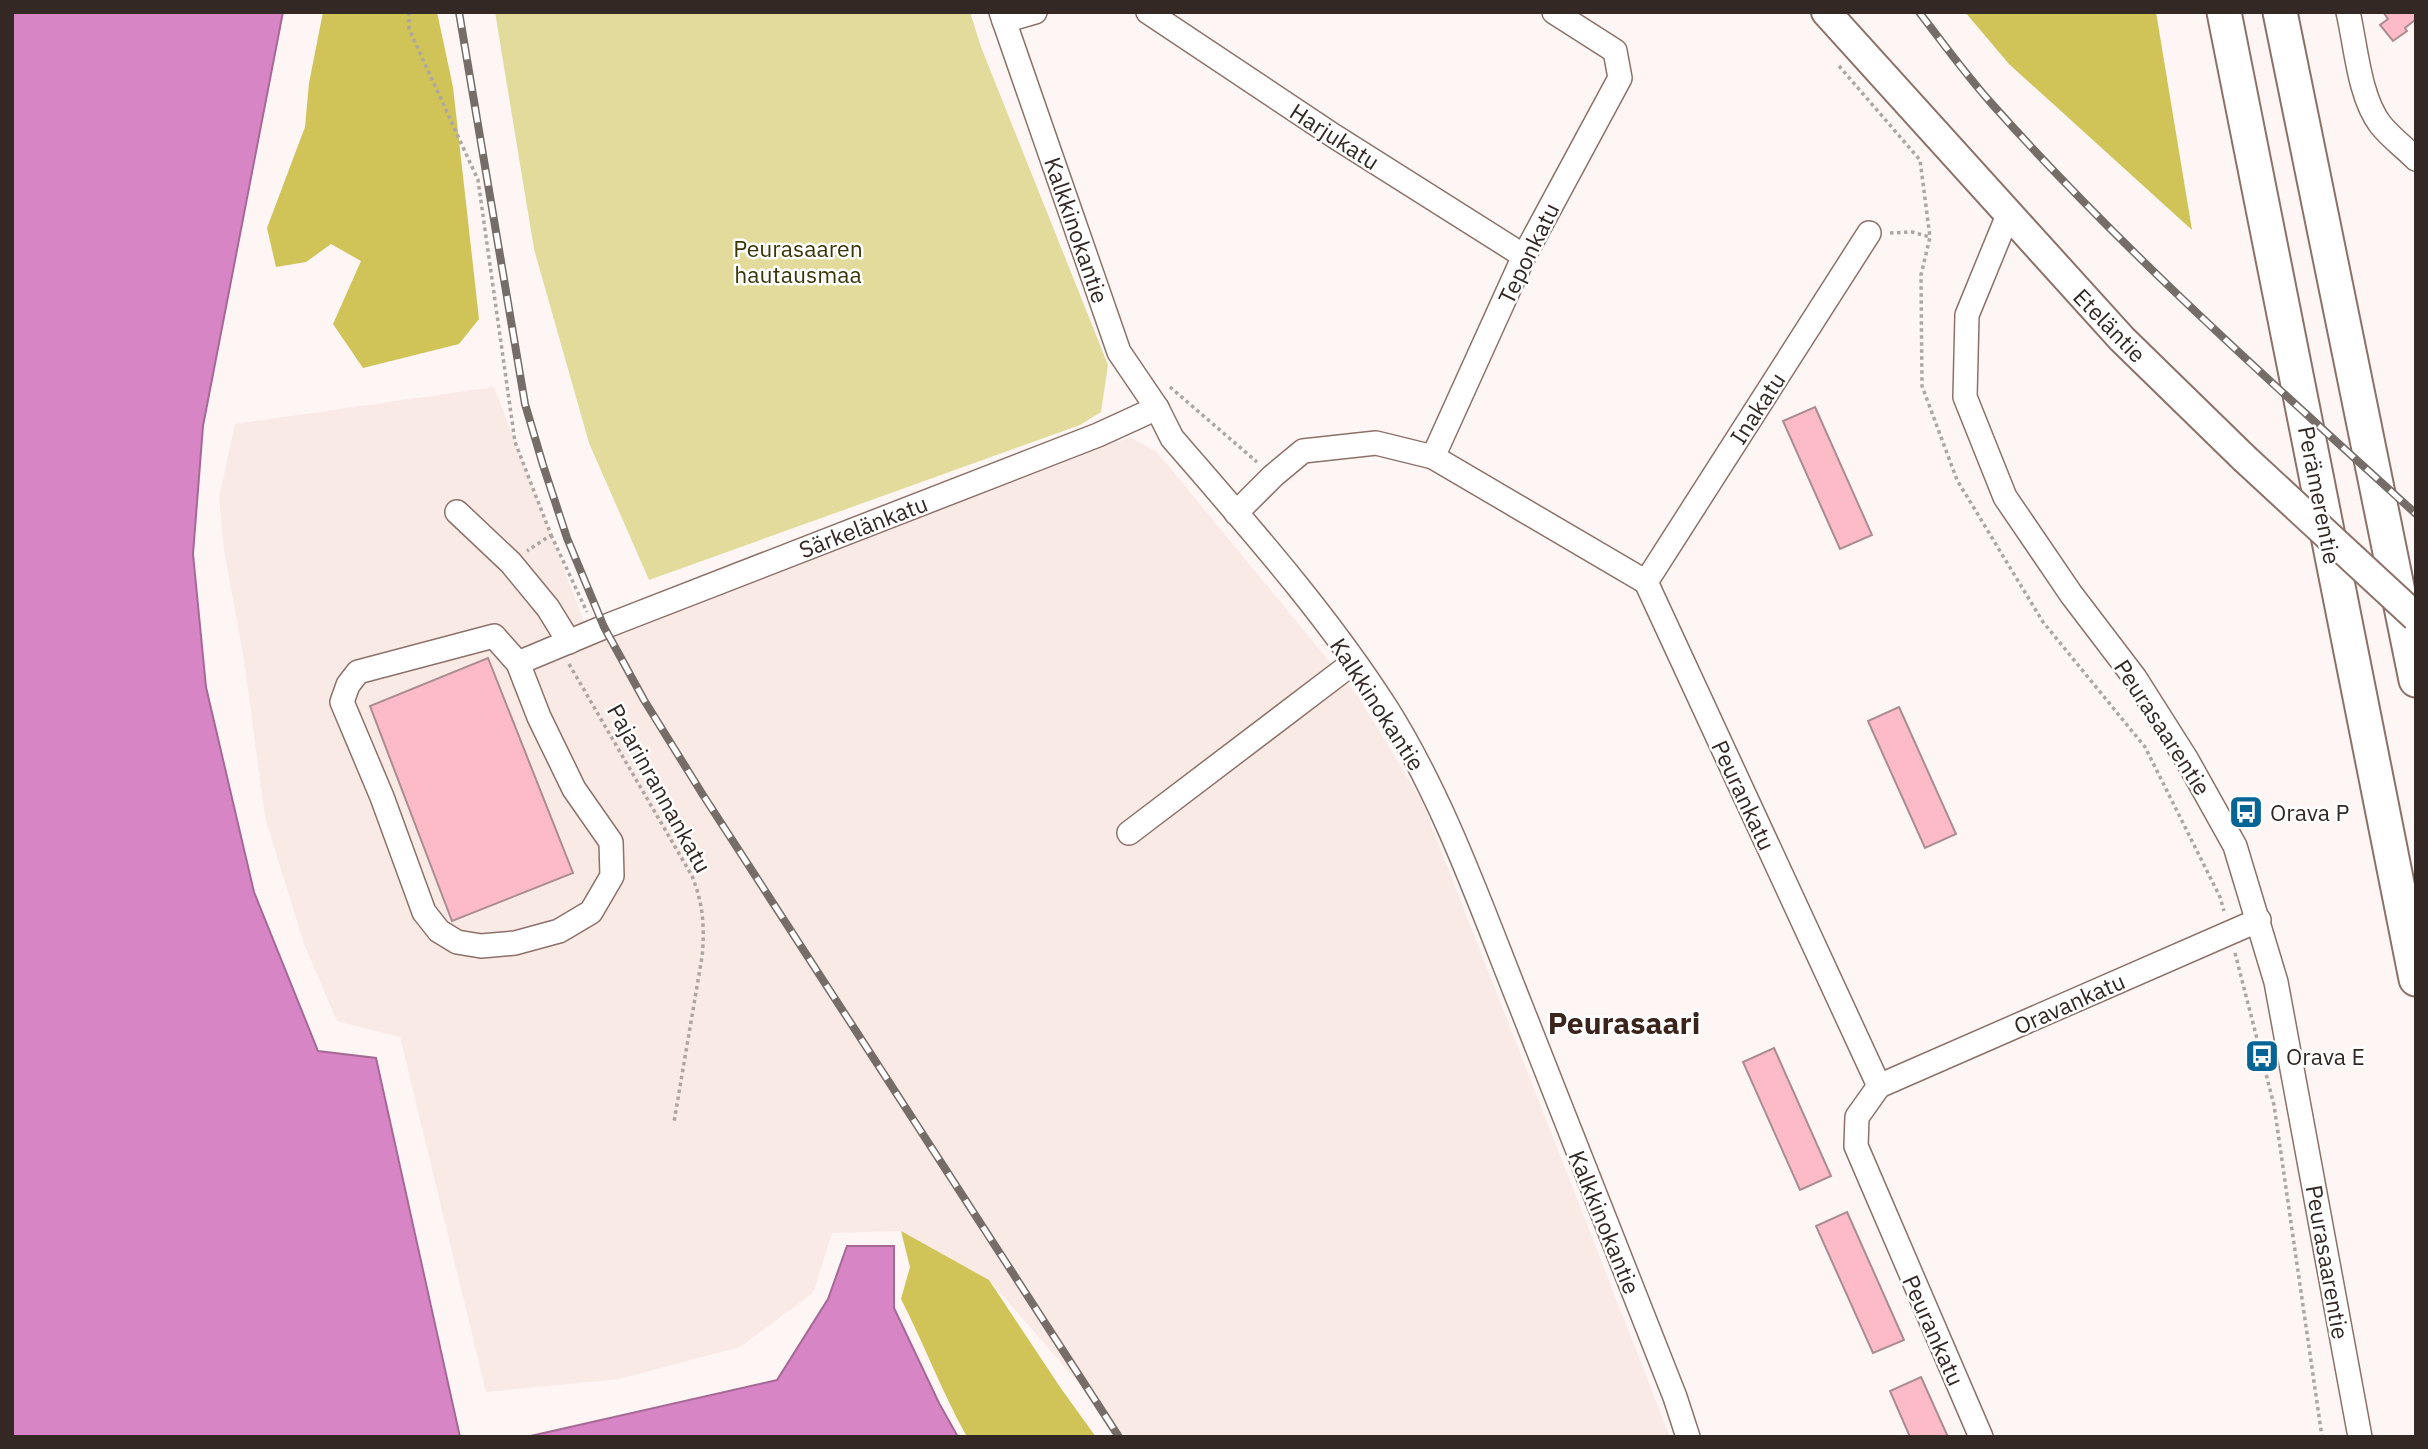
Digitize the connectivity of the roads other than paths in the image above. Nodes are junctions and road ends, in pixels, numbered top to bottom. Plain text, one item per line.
1 (1035, 12) edge
2 (1148, 12) edge
3 (1554, 12) edge
4 (1826, 12) edge
5 (2224, 12) edge
6 (2280, 12) edge
7 (2348, 12) edge
8 (1003, 16) edge
9 (2416, 159) edge
10 (2008, 215) junction
11 (1869, 233) road end
12 (1524, 256) junction
13 (1157, 408) junction
14 (1433, 457) junction
15 (457, 512) dead end
16 (1236, 513) junction
17 (1646, 582) junction
18 (2416, 617) edge
19 (564, 644) junction
20 (1354, 662) junction
21 (518, 663) junction
22 (2416, 680) edge
23 (1129, 833) dead end
24 (2259, 919) junction
25 (2416, 979) edge
26 (1879, 1086) junction
27 (1688, 1437) edge
28 (1981, 1437) edge
29 (2360, 1437) edge

1 - 8 street
2 - 12 street, Harjukatu
3 - 12 street, Teponkatu
4 - 10 main road, Eteläntie
5 - 25 highway, Perämerentie
6 - 22 highway
7 - 9 street
8 - 13 street, Kalkkinokantie
10 - 18 main road, Eteläntie, bridge
10 - 24 street, Peurasaarentie
11 - 17 street, Inakatu
12 - 14 street, Teponkatu
13 - 16 street, Kalkkinokantie
13 - 19 street, Särkelänkatu
14 - 16 street
14 - 17 street
15 - 19 street
16 - 20 street, Kalkkinokantie
17 - 26 street, Peurankatu
19 - 21 street, Särkelänkatu
20 - 23 street
20 - 27 street, Kalkkinokantie
21 - 21 street
24 - 26 street, Oravankatu
24 - 29 street, Peurasaarentie
26 - 28 street, Peurankatu

